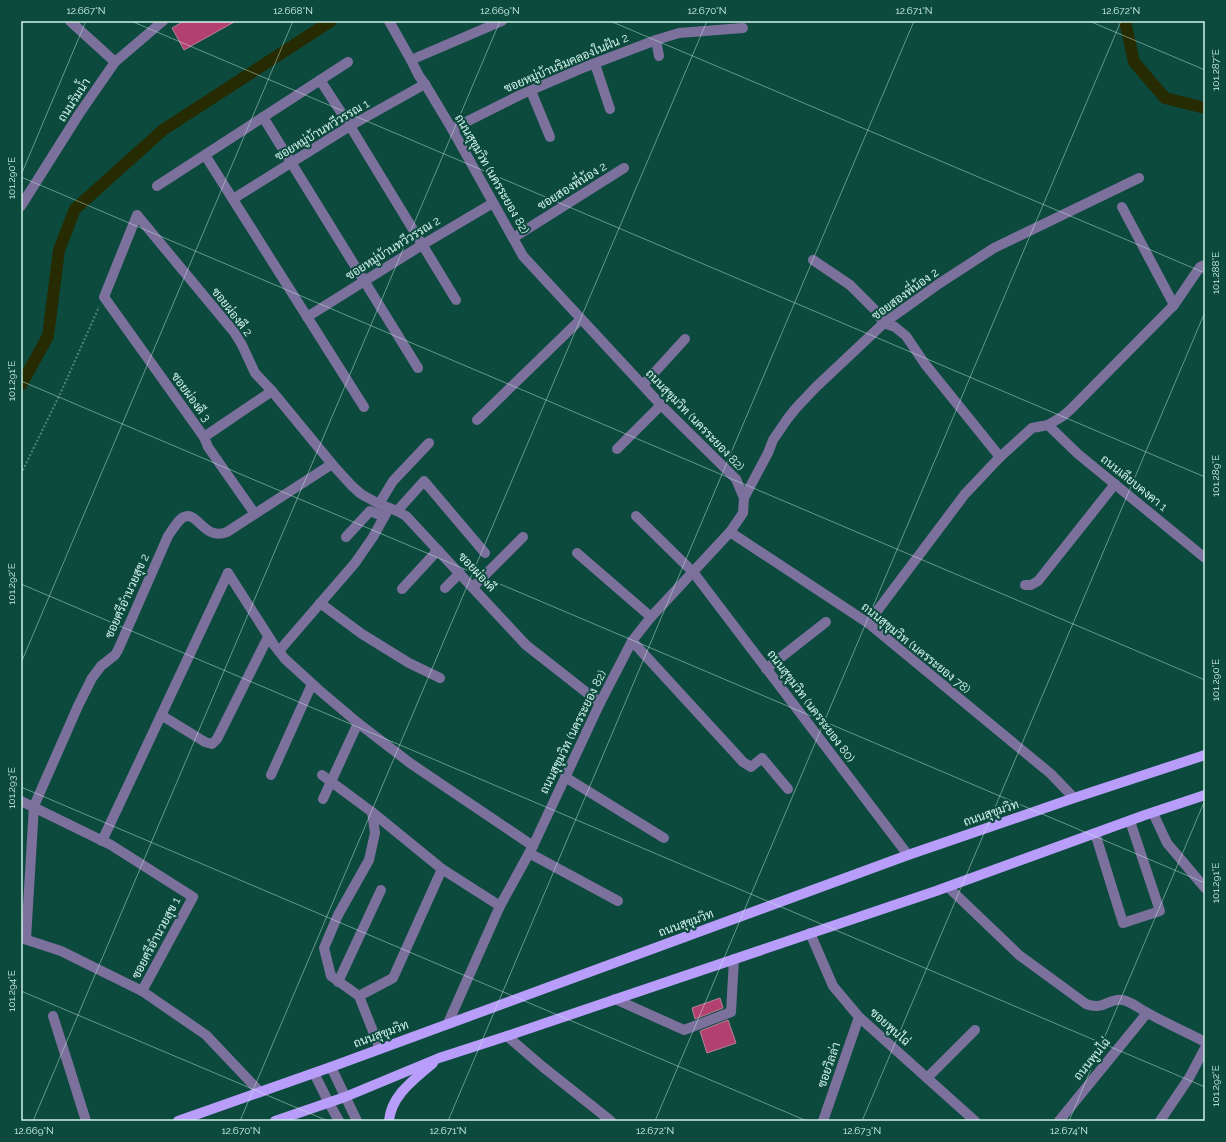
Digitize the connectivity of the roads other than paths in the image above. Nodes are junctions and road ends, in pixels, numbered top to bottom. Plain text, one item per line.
1 (70, 21) edge
2 (163, 21) edge
3 (389, 21) edge
4 (502, 21) edge
5 (743, 28) dead end
6 (656, 40) junction
7 (660, 56) dead end
8 (411, 60) junction
9 (115, 62) junction
10 (348, 62) dead end
11 (595, 64) junction
12 (320, 80) junction
13 (425, 84) junction
14 (531, 91) junction
15 (610, 109) dead end
16 (263, 117) junction
17 (350, 126) junction
18 (452, 130) junction
19 (550, 137) dead end
20 (205, 155) junction
21 (292, 163) junction
22 (624, 168) dead end
23 (1139, 178) dead end
24 (157, 186) dead end
25 (233, 199) junction
26 (493, 203) junction
27 (21, 206) edge
28 (1122, 207) dead end
29 (138, 215) joint
30 (513, 238) junction
31 (422, 245) junction
32 (813, 260) dead end
33 (1205, 265) edge
34 (364, 280) junction
35 (456, 300) dead end
36 (1174, 305) junction
37 (307, 317) junction
38 (581, 319) junction
39 (884, 323) junction
40 (685, 339) dead end
41 (418, 368) dead end
42 (643, 385) junction
43 (272, 391) junction
44 (661, 405) junction
45 (364, 407) dead end
46 (477, 420) dead end
47 (1048, 425) junction
48 (204, 437) junction
49 (429, 443) dead end
50 (617, 448) dead end
51 (1000, 457) junction
52 (332, 464) junction
53 (1115, 484) junction
54 (744, 498) junction
55 (387, 510) junction
56 (255, 514) junction
57 (636, 516) dead end
58 (730, 532) junction
59 (346, 537) dead end
60 (523, 537) dead end
61 (438, 550) junction
62 (485, 552) dead end
63 (577, 553) dead end
64 (1205, 558) edge
65 (693, 572) junction
66 (460, 573) junction
67 (1025, 585) dead end
68 (445, 588) dead end
69 (473, 588) junction
70 (402, 589) dead end
71 (320, 603) junction
72 (651, 617) junction
73 (826, 622) dead end
74 (868, 622) junction
75 (268, 637) junction
76 (632, 641) junction
77 (279, 651) junction
78 (766, 669) junction
79 (440, 678) dead end
80 (312, 684) junction
81 (600, 703) junction
82 (161, 715) junction
83 (358, 723) junction
84 (1205, 756) edge
85 (271, 775) dead end
86 (322, 775) dead end
87 (565, 777) junction
88 (331, 782) junction
89 (788, 789) dead end
90 (1205, 795) edge
91 (1074, 798) junction
92 (323, 800) dead end
93 (21, 801) edge
94 (34, 806) junction
95 (372, 812) junction
96 (1153, 813) junction
97 (1130, 821) junction
98 (1096, 833) junction
99 (664, 838) dead end
100 (102, 841) junction
101 (531, 850) junction
102 (908, 855) junction
103 (442, 869) junction
104 (948, 887) junction
105 (1205, 888) edge
106 (381, 890) dead end
107 (618, 901) dead end
108 (500, 906) junction
109 (810, 933) junction
110 (24, 939) edge
111 (734, 959) junction
112 (338, 982) junction
113 (142, 991) junction
114 (359, 996) junction
115 (615, 999) junction
116 (1146, 1012) junction
117 (53, 1016) dead end
118 (859, 1017) junction
119 (448, 1023) junction
120 (975, 1030) dead end
121 (507, 1036) junction
122 (1205, 1042) edge
123 (1205, 1048) edge
124 (380, 1049) junction
125 (439, 1058) junction
126 (332, 1067) junction
127 (314, 1073) junction
128 (926, 1078) junction
129 (260, 1092) junction
130 (345, 1097) junction
131 (329, 1103) junction
132 (86, 1121) edge
133 (178, 1121) edge
134 (275, 1121) edge
135 (339, 1121) edge
136 (357, 1121) edge
137 (389, 1121) edge
138 (611, 1121) edge
139 (823, 1121) edge
140 (975, 1121) edge
141 (1059, 1121) edge
142 (1160, 1121) edge

1 - 9 street
2 - 9 street, ถนนริมน้ำ
3 - 8 street, ถนนสุขุมวิท (นครระยอง 82)
4 - 8 street
5 - 6 street, ซอยหมู่บ้านริมคลองในฝัน 2
6 - 7 street
6 - 11 street, ซอยหมู่บ้านริมคลองในฝัน 2
8 - 13 street, ถนนสุขุมวิท (นครระยอง 82)
9 - 27 street, ถนนริมน้ำ
10 - 12 street
11 - 14 street, ซอยหมู่บ้านริมคลองในฝัน 2
11 - 15 street
12 - 16 street
12 - 17 street
13 - 17 street, ซอยหมู่บ้านทวีวรรณ 1
13 - 18 street, ถนนสุขุมวิท (นครระยอง 82)
14 - 18 street, ซอยหมู่บ้านริมคลองในฝัน 2
14 - 19 street
16 - 20 street
16 - 21 street
17 - 21 street, ซอยหมู่บ้านทวีวรรณ 1
17 - 31 street
18 - 26 street, ถนนสุขุมวิท (นครระยอง 82)
20 - 24 street
20 - 25 street
21 - 25 street, ซอยหมู่บ้านทวีวรรณ 1
21 - 34 street
22 - 30 street, ซอยสองพี่น้อง 2
23 - 39 street, ซอยสองพี่น้อง 2
25 - 37 street
26 - 30 street, ถนนสุขุมวิท (นครระยอง 82)
26 - 31 street, ซอยหมู่บ้านทวีวรรณ 2
28 - 36 street
29 - 43 street, ซอยผ่องดี 2
29 - 48 street, ซอยผ่องดี 3
30 - 38 street, ถนนสุขุมวิท (นครระยอง 82)
31 - 34 street, ซอยหมู่บ้านทวีวรรณ 2
31 - 35 street
32 - 39 street
33 - 36 street
34 - 37 street, ซอยหมู่บ้านทวีวรรณ 2
34 - 41 street
36 - 47 street
37 - 45 street
38 - 42 street, ถนนสุขุมวิท (นครระยอง 82)
38 - 46 street
39 - 51 street
39 - 54 street, ซอยสองพี่น้อง 2
40 - 42 street
42 - 44 street, ถนนสุขุมวิท (นครระยอง 82)
43 - 48 street
43 - 52 street, ซอยผ่องดี 2
44 - 50 street
44 - 54 street, ถนนสุขุมวิท (นครระยอง 82)
47 - 51 street
47 - 53 street, ถนนเลียบคงคา 1
48 - 56 street, ซอยผ่องดี 3
49 - 55 street
51 - 74 street
52 - 55 street, ซอยผ่องดี
52 - 56 street, ซอยศรีอำนวยสุข 2
53 - 64 street, ถนนเลียบคงคา 1
53 - 67 street
54 - 58 street, ถนนสุขุมวิท (นครระยอง 82)
55 - 59 street
55 - 61 street, ซอยผ่องดี
55 - 62 street
55 - 71 street
56 - 94 street, ซอยศรีอำนวยสุข 2
57 - 65 street, ถนนสุขุมวิท (นครระยอง 80)
58 - 65 street, ถนนสุขุมวิท (นครระยอง 82)
58 - 74 street, ถนนสุขุมวิท (นครระยอง 78)
60 - 69 street
61 - 66 street, ซอยผ่องดี
61 - 70 street
63 - 72 street
65 - 72 street, ถนนสุขุมวิท (นครระยอง 82)
65 - 78 street, ถนนสุขุมวิท (นครระยอง 80)
66 - 68 street
66 - 69 street, ซอยผ่องดี
69 - 81 street, ซอยผ่องดี
71 - 77 street
71 - 79 street
72 - 76 street, ถนนสุขุมวิท (นครระยอง 82)
73 - 78 street
74 - 91 street, ถนนสุขุมวิท (นครระยอง 78)
75 - 77 street
75 - 82 street
75 - 82 street
76 - 81 street, ถนนสุขุมวิท (นครระยอง 82)
76 - 89 street
77 - 80 street
78 - 102 street, ถนนสุขุมวิท (นครระยอง 80)
80 - 83 street
80 - 85 street
81 - 87 street, ถนนสุขุมวิท (นครระยอง 82)
82 - 100 street
83 - 88 street
83 - 101 street
84 - 91 main road, ถนนสุขุมวิท
86 - 88 street
87 - 99 street
87 - 101 street, ถนนสุขุมวิท (นครระยอง 82)
88 - 92 street
88 - 95 street
90 - 96 main road
91 - 102 main road, ถนนสุขุมวิท
93 - 94 street
94 - 100 street
94 - 110 street, ซอยศรีอำนวยสุข 2
95 - 103 street
95 - 112 street
96 - 97 main road
96 - 105 street
97 - 98 main road
97 - 98 street
98 - 104 main road
100 - 113 street, ซอยศรีอำนวยสุข 1
101 - 107 street
101 - 108 street, ถนนสุขุมวิท (นครระยอง 82)
102 - 119 main road, ถนนสุขุมวิท
103 - 108 street
103 - 114 street
104 - 109 main road
104 - 116 street
106 - 112 street
108 - 119 street, ถนนสุขุมวิท (นครระยอง 82)
109 - 111 main road
109 - 118 street, ซอยพูนไฉ่
110 - 113 street
111 - 115 main road
111 - 115 street
112 - 114 street
113 - 129 street
114 - 124 street
115 - 121 main road
116 - 122 street
116 - 141 street, ถนนพูนไฉ่
117 - 132 street
118 - 128 street, ซอยพูนไฉ่
118 - 139 street, ซอยวิลล่า
119 - 124 main road, ถนนสุขุมวิท
120 - 128 street
121 - 125 main road
121 - 138 street
123 - 142 street
124 - 126 main road, ถนนสุขุมวิท
125 - 130 main road
125 - 137 main road
126 - 127 main road, ถนนสุขุมวิท
126 - 130 street
127 - 129 main road, ถนนสุขุมวิท
127 - 131 street
128 - 140 street, ซอยพูนไฉ่
129 - 133 main road, ถนนสุขุมวิท
130 - 131 main road
130 - 136 street
131 - 134 main road
131 - 135 street

